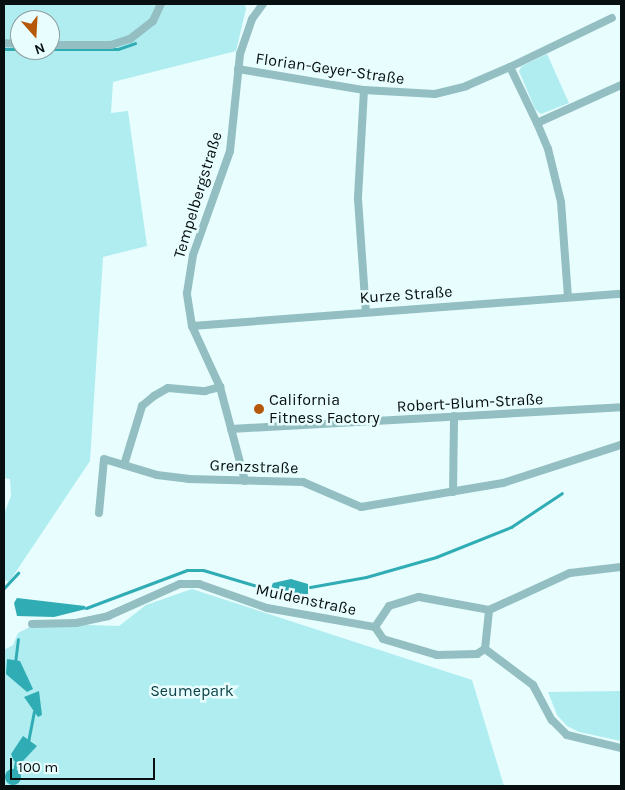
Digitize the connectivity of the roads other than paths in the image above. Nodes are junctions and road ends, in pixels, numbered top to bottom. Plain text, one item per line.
1 (161, 4) edge
2 (263, 4) edge
3 (612, 18) dead end
4 (60, 45) edge
5 (510, 67) junction
6 (238, 69) junction
7 (621, 85) edge
8 (364, 90) junction
9 (537, 123) junction
10 (621, 294) edge
11 (568, 298) junction
12 (366, 312) junction
13 (192, 326) junction
14 (220, 387) junction
15 (621, 407) edge
16 (454, 416) junction
17 (231, 429) junction
18 (621, 446) edge
19 (124, 465) junction
20 (245, 481) junction
21 (453, 492) junction
22 (99, 513) dead end
23 (621, 566) edge
24 (489, 610) junction
25 (32, 624) dead end
26 (375, 627) junction
27 (485, 649) junction
28 (621, 748) edge

1 - 4 street
2 - 6 street, Tempelbergstraße
3 - 5 street, Florian-Geyer-Straße
5 - 8 street, Florian-Geyer-Straße
5 - 9 street
6 - 8 street, Florian-Geyer-Straße
6 - 13 street, Tempelbergstraße
7 - 9 street
8 - 12 street
9 - 11 street
10 - 11 street, Kurze Straße
11 - 12 street, Kurze Straße
12 - 13 street, Kurze Straße
13 - 14 street, Tempelbergstraße
14 - 17 street, Tempelbergstraße
14 - 19 street
15 - 16 street, Robert-Blum-Straße
16 - 17 street, Robert-Blum-Straße
16 - 21 street
17 - 20 street, Tempelbergstraße
18 - 21 street, Grenzstraße
19 - 20 street, Grenzstraße
19 - 22 street, Grenzstraße
20 - 21 street, Grenzstraße
23 - 24 street
24 - 26 street, Muldenstraße
24 - 27 street
25 - 26 street, Muldenstraße
26 - 27 street, Muldenstraße
27 - 28 street

